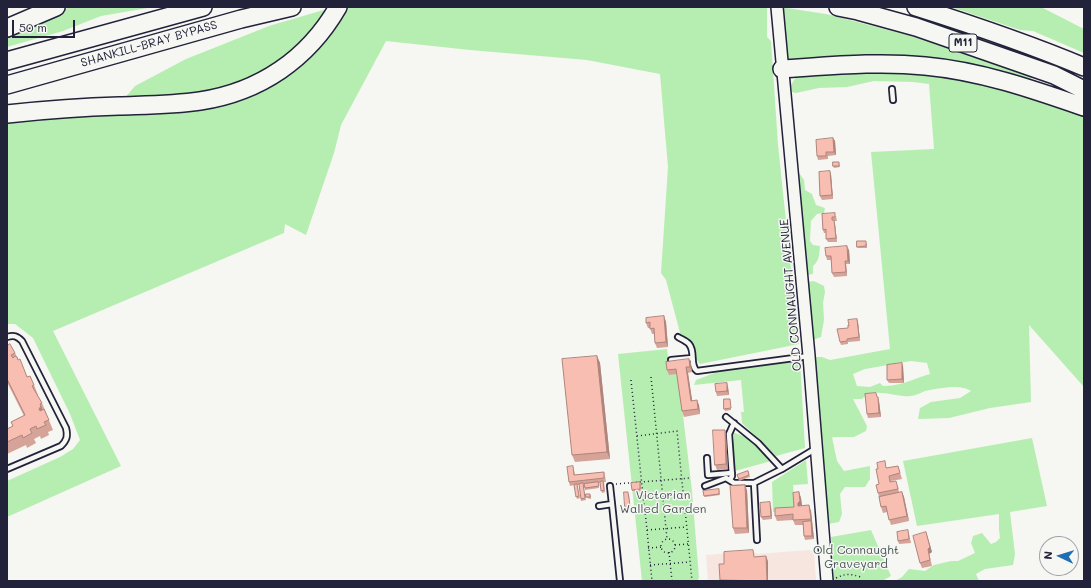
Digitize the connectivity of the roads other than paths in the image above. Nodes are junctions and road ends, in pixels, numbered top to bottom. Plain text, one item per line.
1 (56, 7) edge
2 (203, 7) edge
3 (292, 7) edge
4 (777, 7) edge
5 (838, 7) edge
6 (916, 7) edge
7 (335, 12) edge
8 (7, 28) edge
9 (7, 62) edge
10 (1084, 67) edge
11 (782, 69) junction
12 (7, 85) edge
13 (892, 89) dead end
14 (1084, 90) edge
15 (893, 100) dead end
16 (1084, 107) edge
17 (7, 114) edge
18 (7, 337) edge
19 (678, 337) dead end
20 (809, 356) junction
21 (692, 358) junction
22 (671, 360) edge
23 (726, 417) dead end
24 (734, 423) junction
25 (817, 448) junction
26 (707, 458) dead end
27 (782, 469) junction
28 (7, 470) edge
29 (732, 473) junction
30 (730, 480) junction
31 (754, 483) junction
32 (610, 486) road end
33 (705, 486) dead end
34 (612, 504) junction
35 (599, 506) dead end
36 (757, 540) dead end
37 (620, 581) edge
38 (827, 581) edge

1 - 8 highway
2 - 9 highway, SHANKILL-BRAY BYPASS
3 - 12 highway, SHANKILL-BRAY BYPASS
4 - 11 street, OLD CONNAUGHT AVENUE
5 - 14 highway, M11
6 - 10 highway, M11
7 - 17 highway
11 - 16 highway
11 - 20 street, OLD CONNAUGHT AVENUE
13 - 15 lane
18 - 28 lane
19 - 21 lane
20 - 21 lane
20 - 25 street, OLD CONNAUGHT AVENUE
21 - 22 lane
23 - 24 lane
24 - 27 lane
24 - 29 lane
25 - 27 lane
25 - 38 street, OLD CONNAUGHT AVENUE
26 - 29 lane
27 - 31 lane
29 - 30 lane
30 - 31 lane
30 - 33 lane
31 - 36 lane
32 - 34 lane
34 - 35 lane
34 - 37 lane

